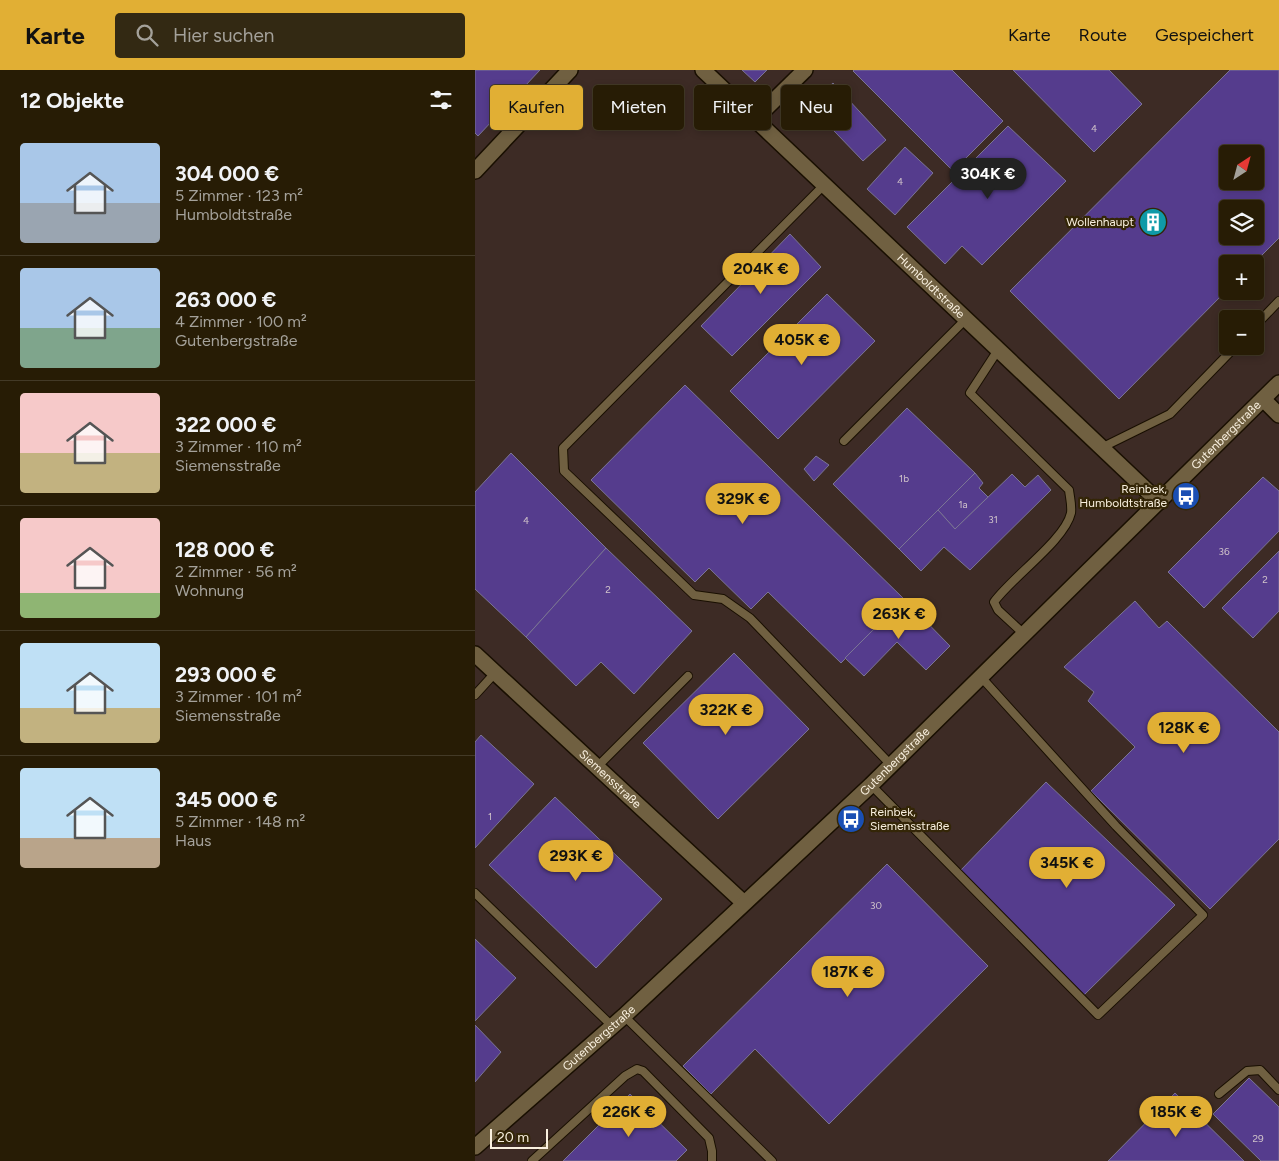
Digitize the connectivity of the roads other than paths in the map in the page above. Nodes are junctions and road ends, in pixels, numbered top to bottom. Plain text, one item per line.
1 (570, 70) edge
2 (703, 70) edge
3 (805, 70) edge
4 (719, 85) edge
5 (771, 103) edge
6 (766, 130) edge
7 (475, 171) edge
8 (824, 185) junction
9 (1279, 301) edge
10 (1264, 317) edge
11 (966, 319) junction
12 (998, 350) junction
13 (1227, 355) edge
14 (1279, 383) edge
15 (1263, 399) junction
16 (1279, 415) edge
17 (844, 441) dead end
18 (1101, 448) junction
19 (1159, 502) junction
20 (1024, 634) junction
21 (475, 654) edge
22 (495, 673) junction
23 (688, 676) dead end
24 (981, 677) junction
25 (475, 695) edge
26 (891, 765) junction
27 (597, 767) junction
28 (871, 784) junction
29 (475, 893) edge
30 (743, 904) junction
31 (624, 1016) junction
32 (612, 1026) junction
33 (1279, 1090) edge
34 (1219, 1094) dead end
35 (475, 1147) edge
36 (532, 1161) edge
37 (712, 1161) edge
38 (772, 1161) edge

1 - 7 street
2 - 4 street, Humboldtstraße
3 - 5 street
6 - 8 street, Humboldtstraße
8 - 11 street, Humboldtstraße
8 - 26 lane
9 - 10 lane
11 - 12 street, Humboldtstraße
11 - 17 lane
12 - 18 street, Humboldtstraße
12 - 20 lane
13 - 18 lane
14 - 15 street, Gutenbergstraße
15 - 16 street
15 - 19 street, Gutenbergstraße
18 - 19 street, Humboldtstraße
19 - 20 street, Gutenbergstraße
20 - 24 street, Gutenbergstraße
21 - 22 street, Siemensstraße
22 - 25 lane
22 - 27 street, Siemensstraße
23 - 27 lane
24 - 26 street, Gutenbergstraße
24 - 28 lane
26 - 28 street, Gutenbergstraße
27 - 30 street, Siemensstraße
28 - 30 street, Gutenbergstraße
29 - 32 lane
30 - 31 street, Gutenbergstraße
31 - 32 street, Gutenbergstraße
31 - 38 lane
32 - 35 street, Gutenbergstraße
33 - 34 lane
36 - 37 lane

